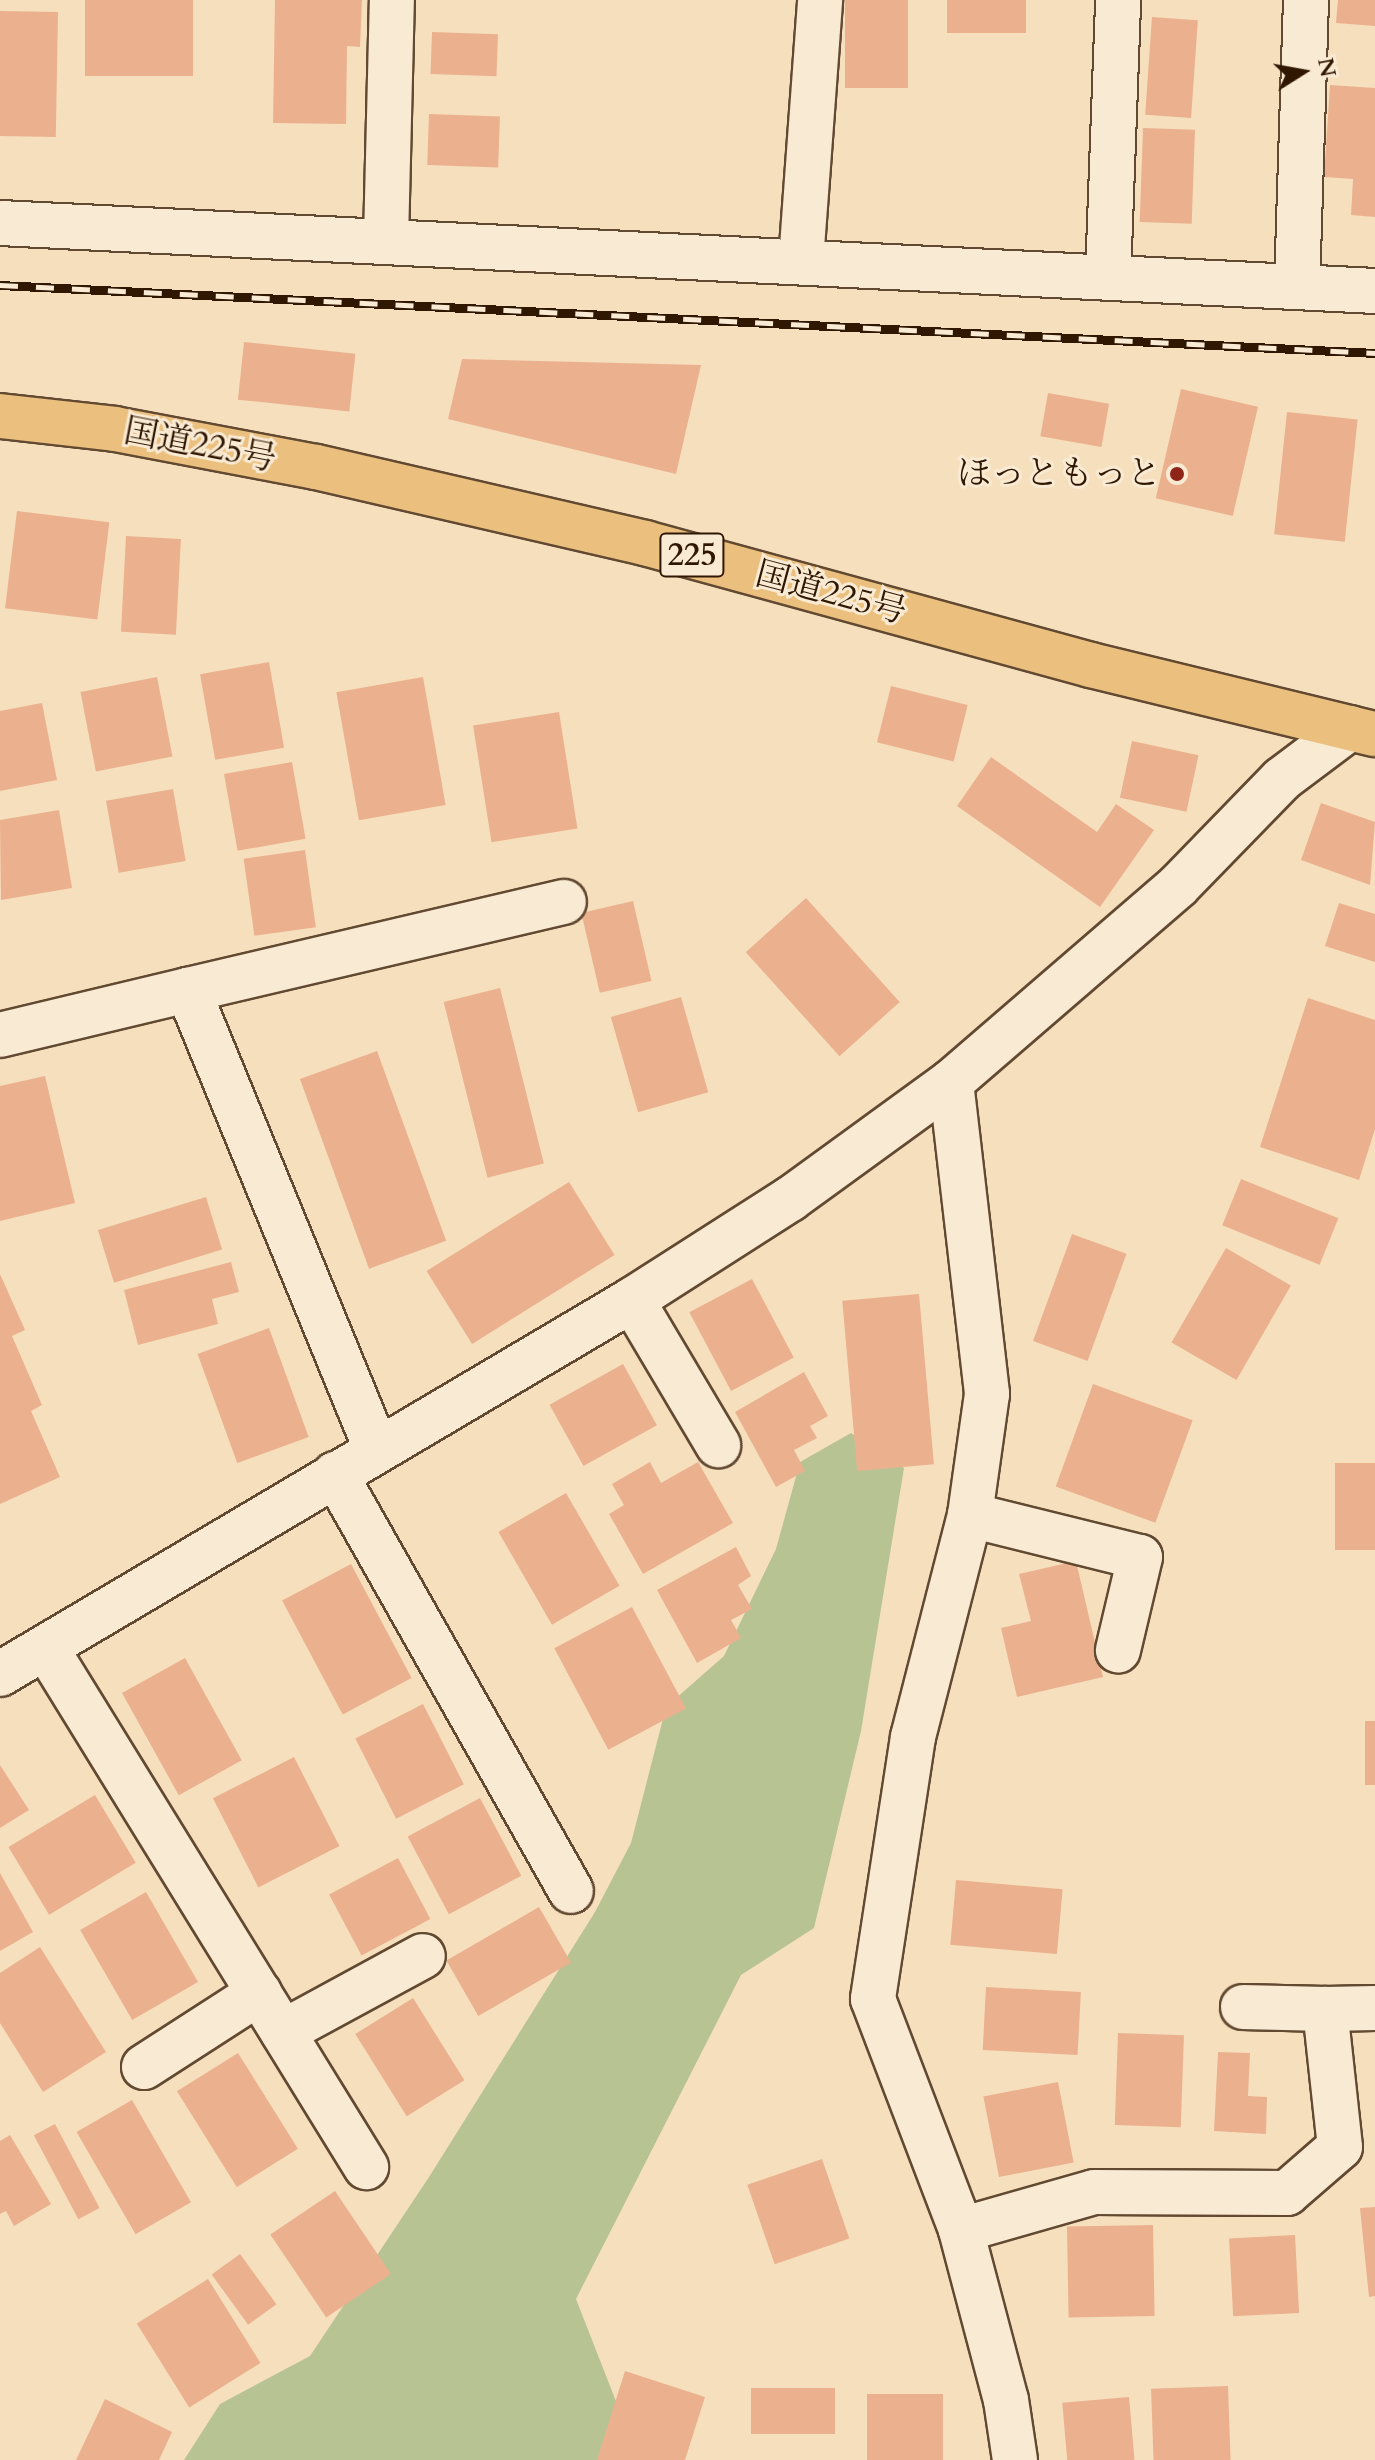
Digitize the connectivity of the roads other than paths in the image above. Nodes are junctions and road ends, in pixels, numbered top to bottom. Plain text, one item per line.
1 (392, 0) edge
2 (820, 0) edge
3 (1118, 0) edge
4 (1306, 0) edge
5 (0, 223) edge
6 (386, 240) junction
7 (801, 261) junction
8 (1108, 277) junction
9 (1297, 287) junction
10 (1375, 291) edge
11 (0, 416) edge
12 (1362, 731) edge
13 (564, 902) dead end
14 (188, 990) junction
15 (0, 1035) edge
16 (951, 1082) junction
17 (632, 1300) junction
18 (718, 1445) dead end
19 (376, 1448) junction
20 (335, 1474) junction
21 (970, 1515) junction
22 (46, 1648) junction
23 (1118, 1650) dead end
24 (0, 1674) edge
25 (571, 1891) dead end
26 (423, 1956) dead end
27 (259, 1993) junction
28 (1243, 2007) dead end
29 (1375, 2008) edge
30 (1325, 2009) junction
31 (283, 2032) junction
32 (144, 2067) dead end
33 (1357, 2147) edge
34 (366, 2167) dead end
35 (961, 2230) junction
36 (1015, 2460) edge

1 - 6 street
2 - 7 street
3 - 8 street
4 - 9 street
5 - 6 street
6 - 7 street
7 - 8 street
8 - 9 street
9 - 10 street
11 - 12 highway, 国道225号 / 225
12 - 16 street
13 - 14 street
14 - 15 street
14 - 19 street
16 - 17 street
16 - 21 street
17 - 18 street
17 - 19 street
19 - 20 street
20 - 22 street
20 - 25 street
21 - 23 street
21 - 35 street
22 - 24 street
22 - 27 street
26 - 31 street
27 - 31 street
27 - 32 street
28 - 30 street
29 - 30 street
30 - 33 street
31 - 34 street
33 - 35 street
35 - 36 street

